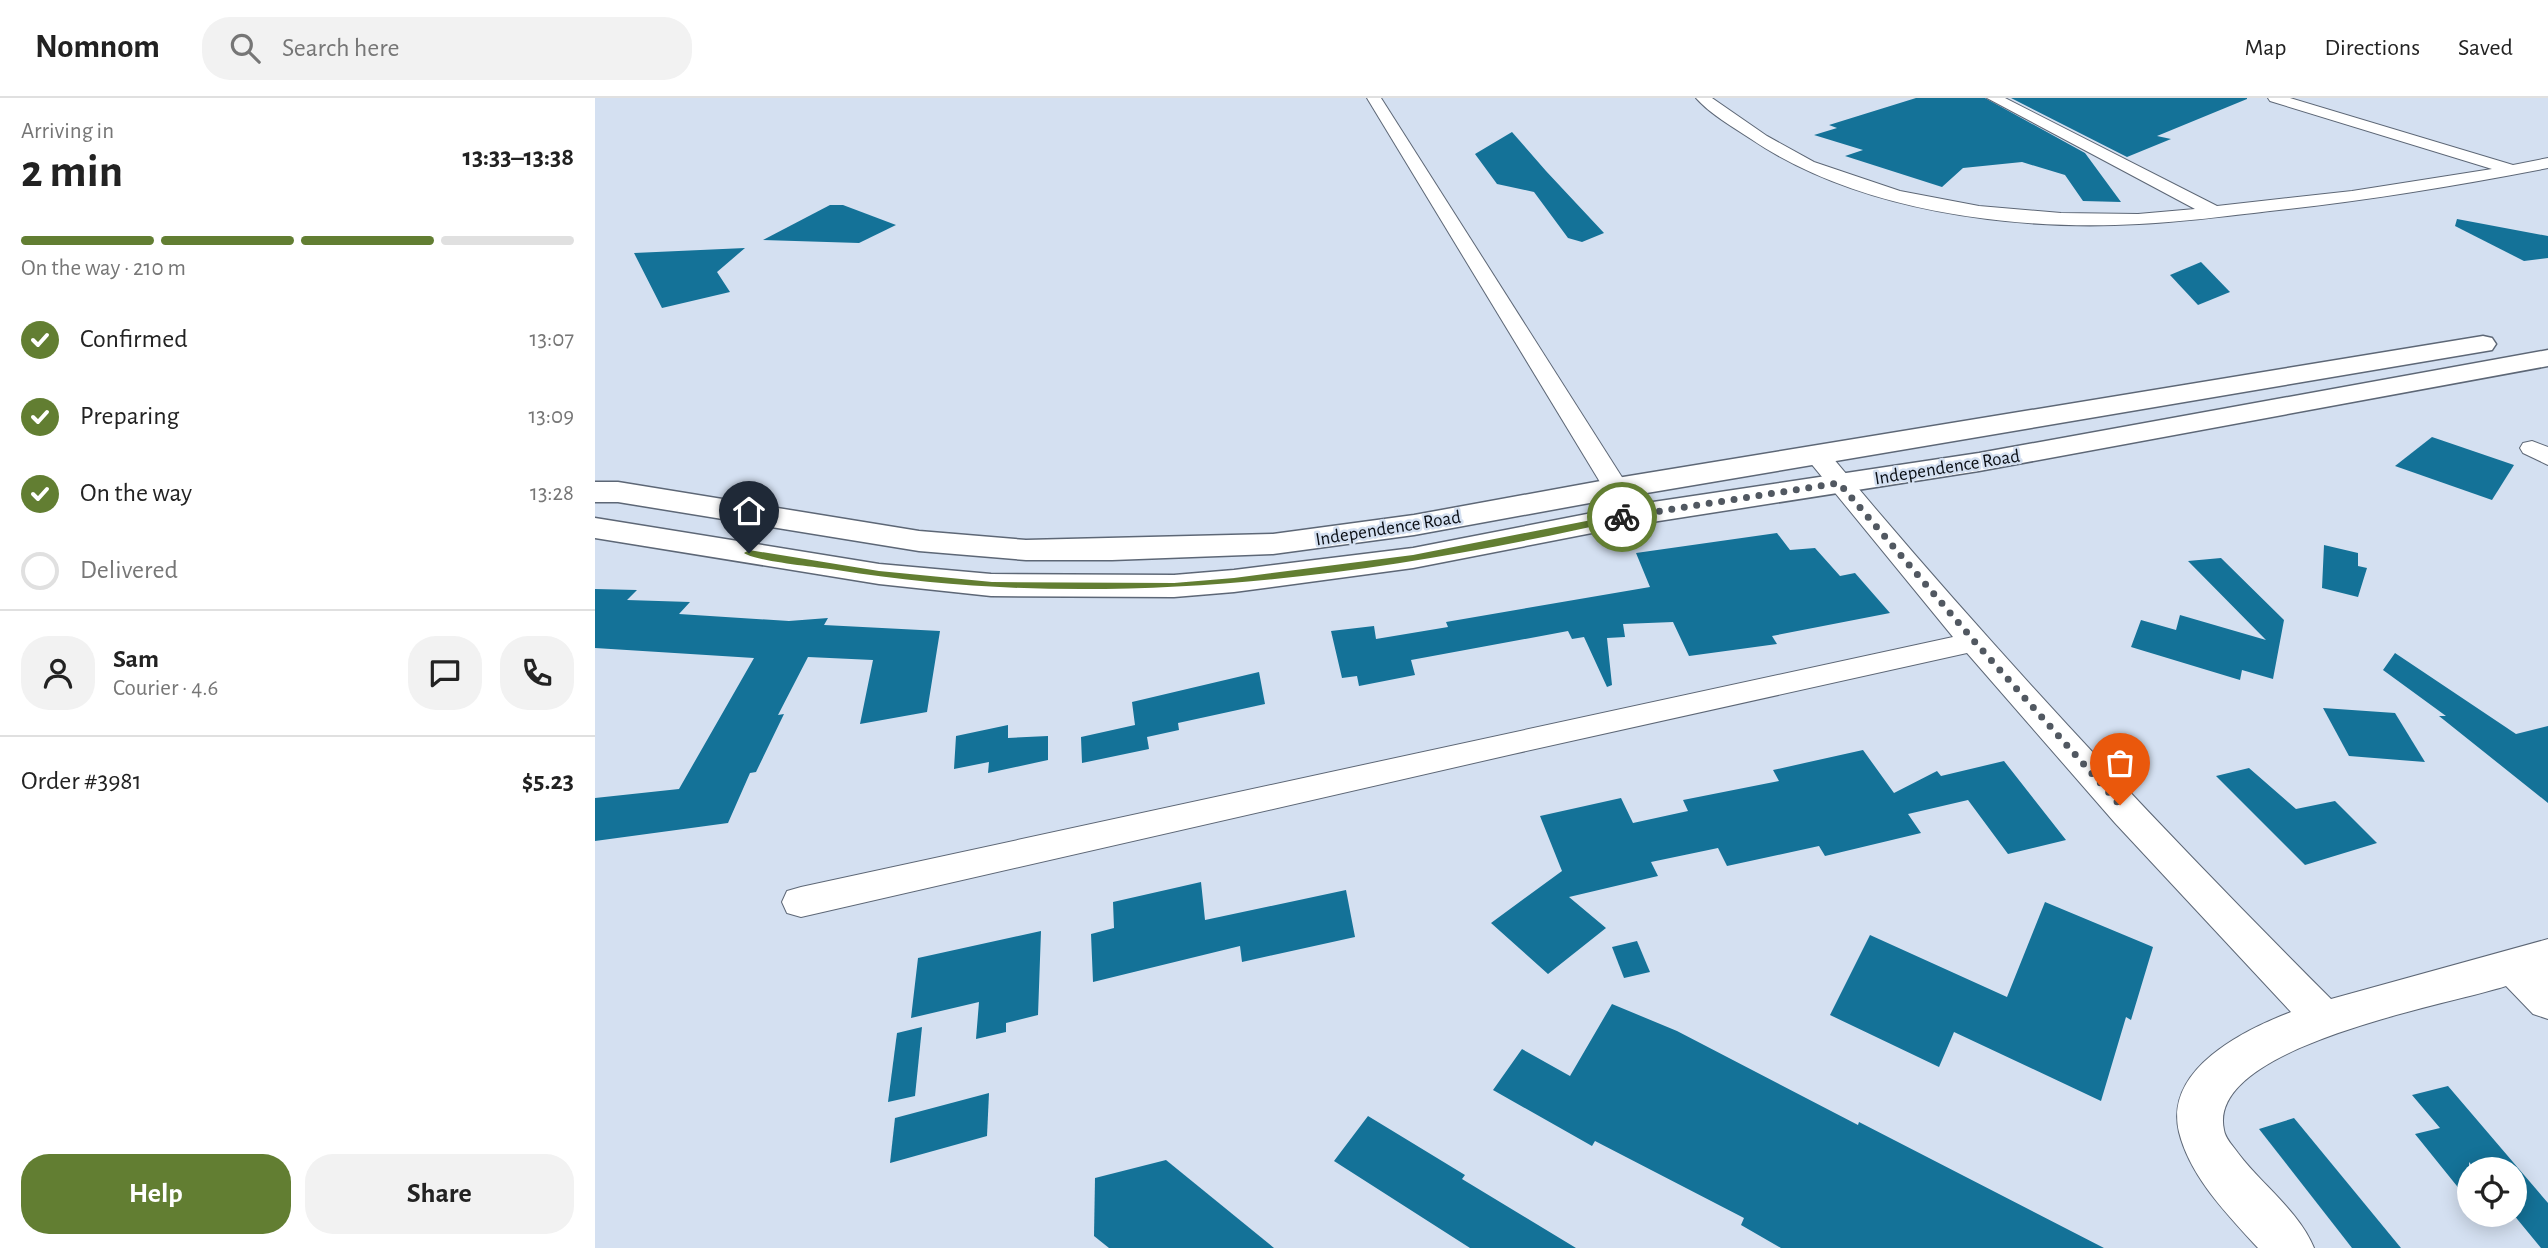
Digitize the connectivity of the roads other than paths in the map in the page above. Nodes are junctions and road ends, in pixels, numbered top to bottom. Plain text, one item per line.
1 (1374, 98) edge
2 (1703, 98) edge
3 (1994, 98) edge
4 (2274, 98) edge
5 (2548, 163) edge
6 (2514, 170) junction
7 (2215, 212) junction
8 (2548, 332) edge
9 (2548, 358) edge
10 (1818, 456) junction
11 (1839, 483) junction
12 (1616, 488) junction
13 (595, 492) edge
14 (1633, 515) junction
15 (595, 528) edge
16 (671, 541) junction
17 (595, 542) edge
18 (1975, 642) junction
19 (801, 902) dead end
20 (2530, 962) edge
21 (2548, 1001) edge
22 (2323, 1018) junction
23 (2290, 1248) edge

1 - 12 street
2 - 7 street
3 - 7 street
4 - 6 street
5 - 6 street
6 - 7 street
8 - 10 main road, Independence Road
9 - 11 main road, Independence Road
10 - 11 street
10 - 12 main road, Independence Road
11 - 14 main road, Independence Road
11 - 18 street
12 - 13 main road, Independence Road
12 - 14 street
14 - 16 main road, Independence Road
15 - 16 main road, Independence Road
16 - 17 main road
18 - 19 street
18 - 22 street
20 - 21 street
20 - 22 street
22 - 23 street

